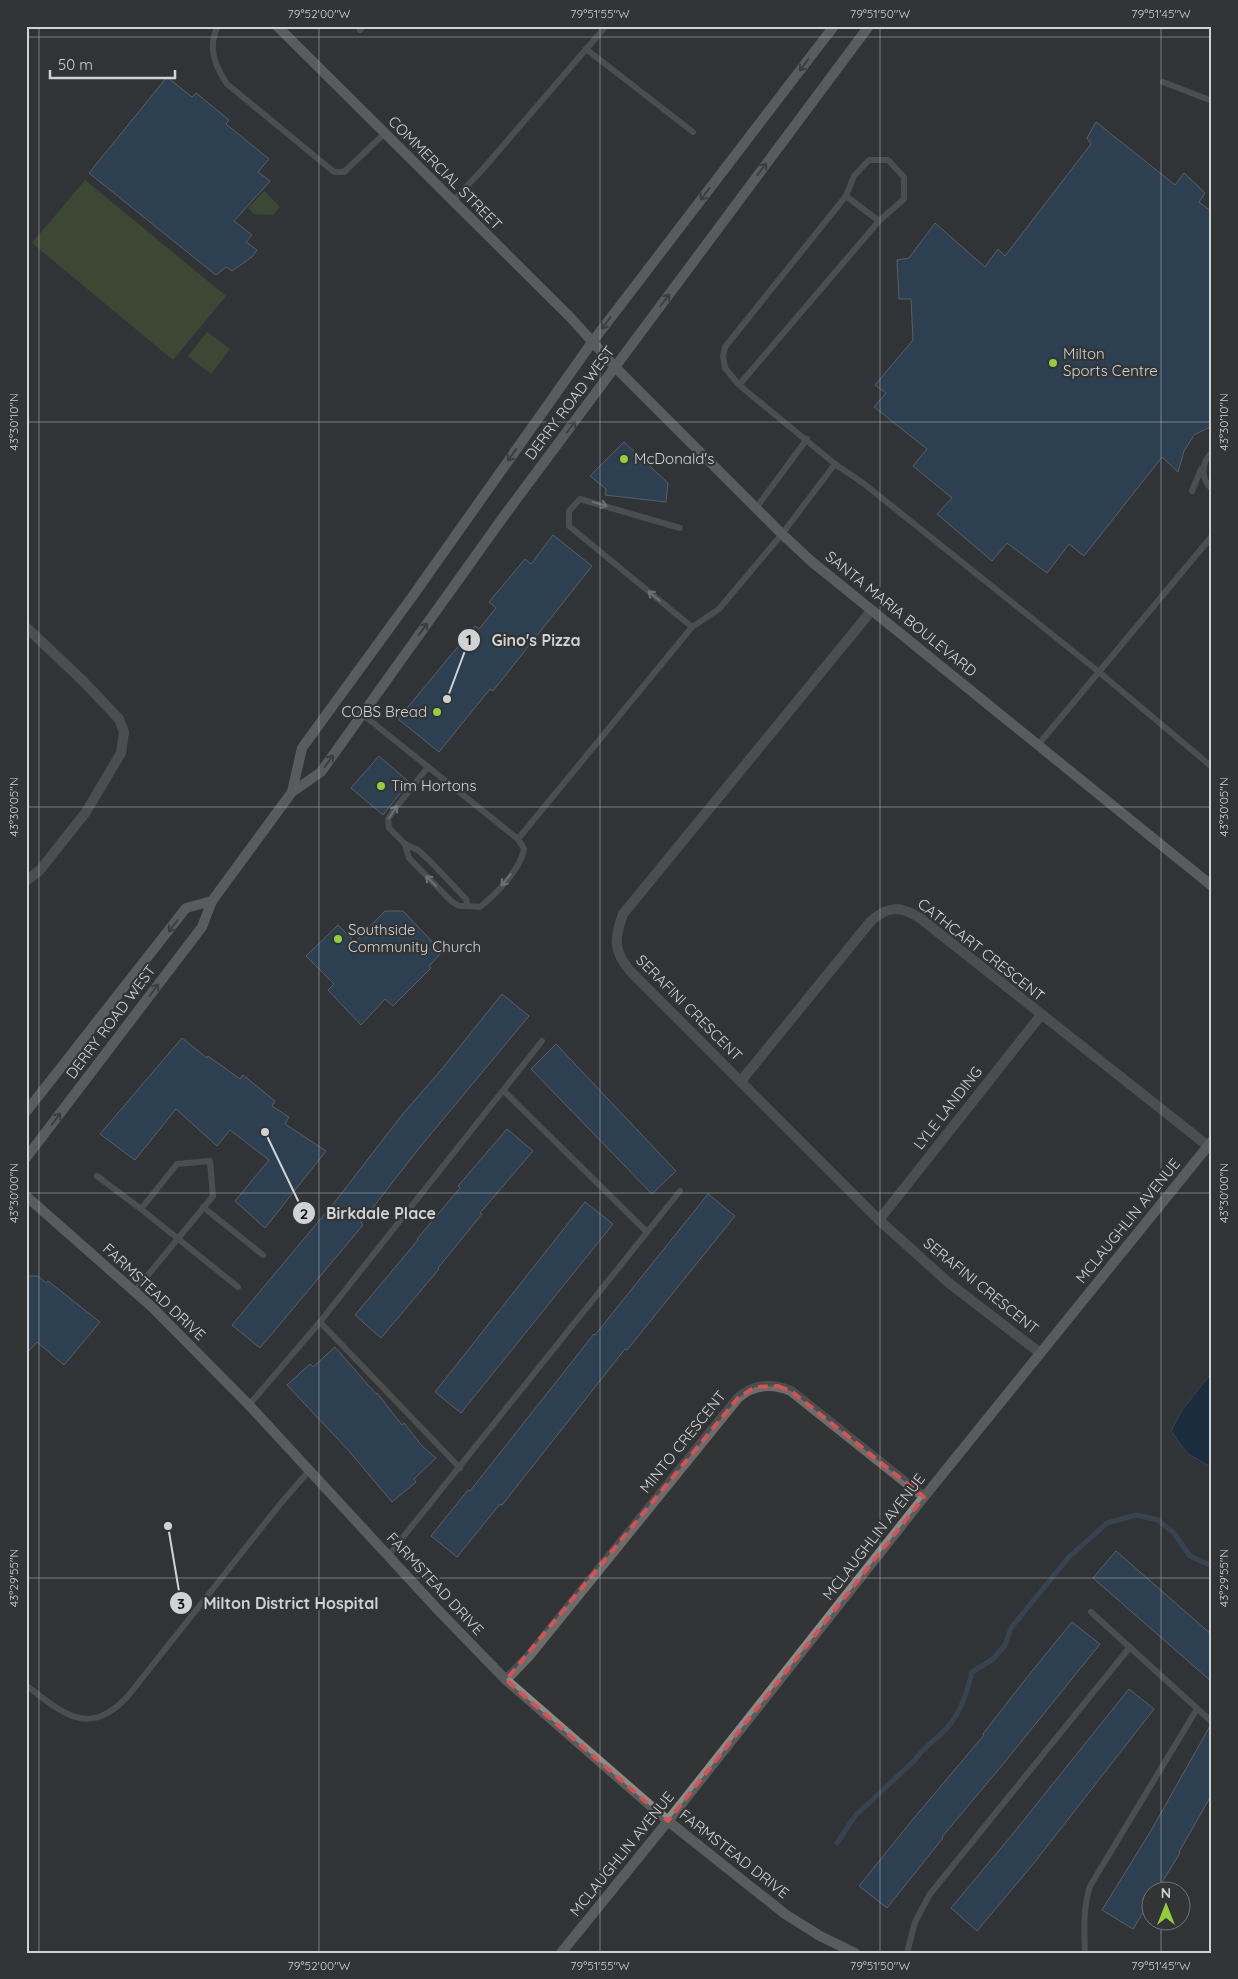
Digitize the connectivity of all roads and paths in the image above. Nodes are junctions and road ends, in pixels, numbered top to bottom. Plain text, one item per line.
1 (218, 26) edge
2 (277, 26) edge
3 (606, 26) edge
4 (834, 26) edge
5 (869, 26) edge
6 (586, 50) junction
7 (1163, 82) dead end
8 (1212, 101) edge
9 (693, 132) dead end
10 (384, 134) junction
11 (846, 196) junction
12 (452, 202) junction
13 (879, 221) junction
14 (593, 341) junction
15 (615, 367) junction
16 (740, 385) junction
17 (807, 439) junction
18 (1212, 452) edge
19 (835, 464) junction
20 (1204, 464) junction
21 (1212, 489) edge
22 (1192, 491) dead end
23 (756, 508) junction
24 (680, 528) dead end
25 (782, 534) junction
26 (1212, 536) edge
27 (872, 610) junction
28 (26, 627) edge
29 (692, 627) junction
30 (1099, 672) junction
31 (362, 714) junction
32 (1038, 745) junction
33 (428, 767) junction
34 (1212, 768) edge
35 (292, 792) junction
36 (518, 839) junction
37 (405, 844) junction
38 (26, 881) edge
39 (1212, 886) edge
40 (212, 901) junction
41 (468, 906) junction
42 (1041, 1014) junction
43 (542, 1041) dead end
44 (741, 1081) junction
45 (504, 1090) junction
46 (26, 1112) edge
47 (1210, 1143) edge
48 (26, 1158) edge
49 (96, 1176) dead end
50 (680, 1192) dead end
51 (26, 1196) edge
52 (203, 1207) junction
53 (140, 1209) junction
54 (879, 1220) junction
55 (647, 1232) junction
56 (177, 1240) junction
57 (263, 1255) dead end
58 (238, 1287) dead end
59 (134, 1292) junction
60 (320, 1322) junction
61 (1040, 1353) junction
62 (248, 1405) junction
63 (460, 1468) junction
64 (309, 1471) junction
65 (924, 1497) junction
66 (388, 1556) junction
67 (1091, 1612) dead end
68 (1130, 1647) junction
69 (506, 1680) junction
70 (26, 1685) edge
71 (1197, 1709) junction
72 (1212, 1722) edge
73 (668, 1821) junction
74 (561, 1953) edge
75 (855, 1953) edge
76 (908, 1953) edge
77 (1085, 1953) edge

1 - 10 lane
2 - 10 street, COMMERCIAL STREET
3 - 6 lane
4 -> 14 street, DERRY ROAD WEST
15 -> 5 street, DERRY ROAD WEST
6 - 9 lane
6 - 12 lane
7 - 8 lane
10 - 12 street, COMMERCIAL STREET
11 - 13 lane
11 - 13 lane
11 - 16 lane
12 - 14 street, COMMERCIAL STREET
13 - 16 lane
14 - 15 street, SANTA MARIA BOULEVARD
14 -> 35 street, DERRY ROAD WEST
15 - 23 street, SANTA MARIA BOULEVARD
31 -> 15 street, DERRY ROAD WEST
16 - 17 lane
17 - 19 lane
17 - 23 lane
18 - 20 lane
19 - 25 lane
19 - 30 lane
20 - 21 lane
20 - 22 lane
23 - 25 street, SANTA MARIA BOULEVARD
29 -> 24 lane
25 - 27 street, SANTA MARIA BOULEVARD
25 - 29 lane
26 - 30 lane
27 - 32 street, SANTA MARIA BOULEVARD
27 - 44 street, SERAFINI CRESCENT
28 - 38 street
29 - 36 lane
30 - 32 lane
30 - 34 lane
31 - 33 lane
35 -> 31 street, DERRY ROAD WEST
32 - 39 street, SANTA MARIA BOULEVARD
33 - 36 lane
37 -> 33 lane
35 - 40 street, DERRY ROAD WEST
36 -> 41 lane
37 - 41 lane
41 -> 37 lane
40 -> 46 street, DERRY ROAD WEST
48 -> 40 street, DERRY ROAD WEST
42 - 44 street, CATHCART CRESCENT
42 - 47 street, CATHCART CRESCENT
42 - 54 street, LYLE LANDING
43 - 45 lane
44 - 54 street, SERAFINI CRESCENT
45 - 55 lane
45 - 60 lane
47 - 61 street, MCLAUGHLIN AVENUE
49 - 53 lane
50 - 55 lane
51 - 59 street, FARMSTEAD DRIVE
52 - 53 lane
52 - 56 lane
52 - 57 lane
53 - 56 lane
54 - 61 street, SERAFINI CRESCENT
55 - 63 lane
56 - 58 lane
56 - 59 lane
59 - 62 street, FARMSTEAD DRIVE
60 - 62 lane
60 - 63 lane
61 - 65 street, MCLAUGHLIN AVENUE
62 - 64 street, FARMSTEAD DRIVE
63 - 66 lane
64 - 66 street, FARMSTEAD DRIVE
64 - 70 lane
65 - 69 street, MINTO CRESCENT
65 - 73 street, MCLAUGHLIN AVENUE
66 - 69 street, FARMSTEAD DRIVE
67 - 68 lane
68 - 71 lane
68 - 76 lane
69 - 73 street, FARMSTEAD DRIVE
71 - 72 lane
71 - 77 lane
73 - 74 street, MCLAUGHLIN AVENUE
73 - 75 street, FARMSTEAD DRIVE

